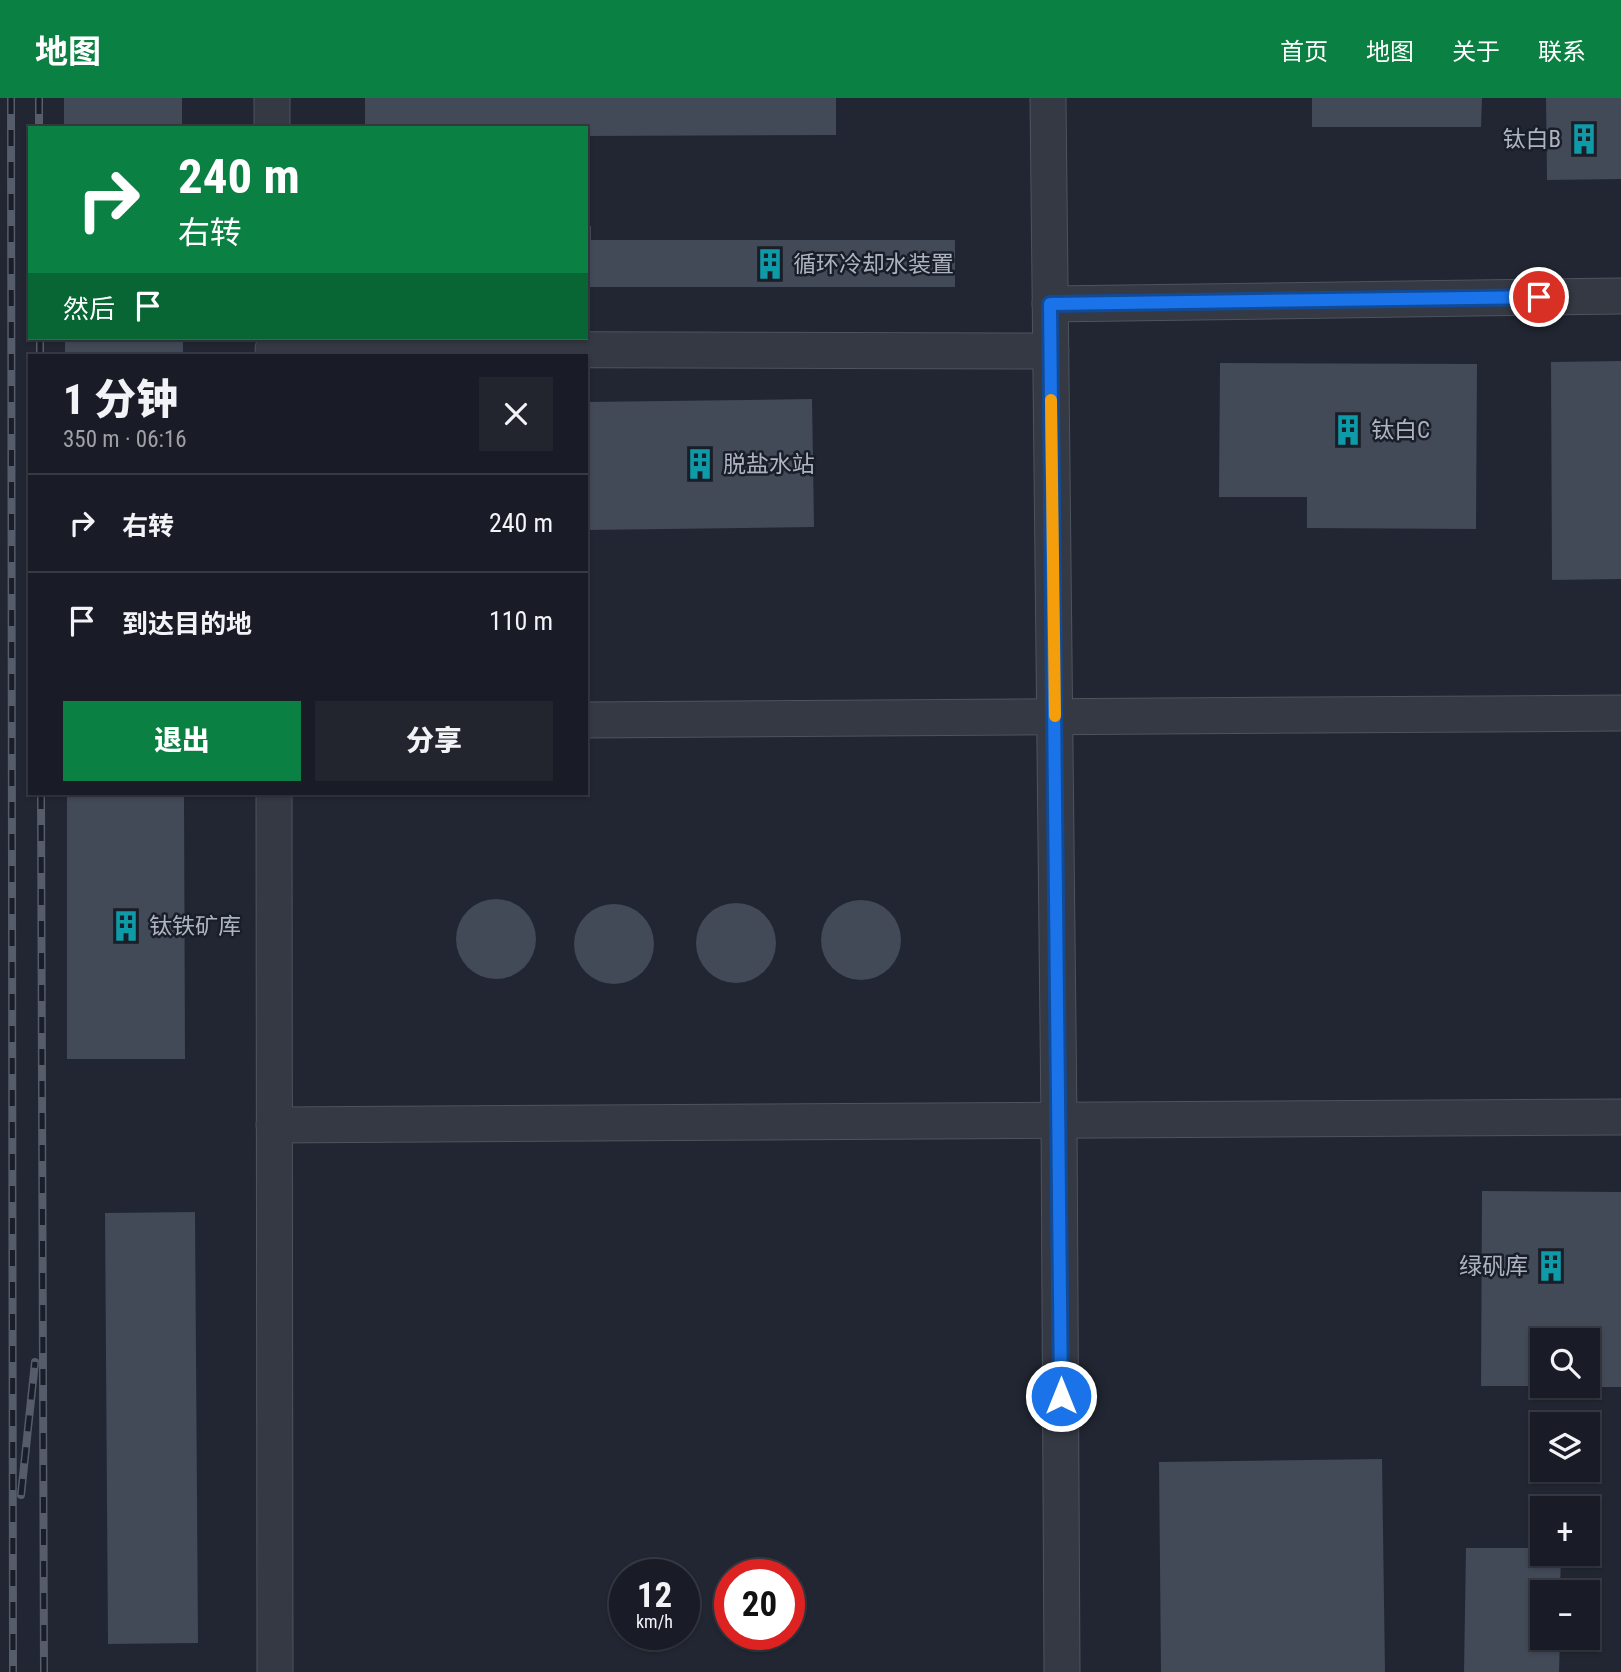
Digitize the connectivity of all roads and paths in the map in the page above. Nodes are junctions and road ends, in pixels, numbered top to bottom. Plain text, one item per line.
1 (272, 98) edge
2 (1048, 98) edge
3 (272, 126) edge
4 (1621, 296) edge
5 (1050, 304) junction
6 (273, 347) edge
7 (1051, 351) junction
8 (1621, 713) edge
9 (1055, 717) junction
10 (588, 720) edge
11 (274, 795) edge
12 (1621, 1117) edge
13 (1059, 1120) junction
14 (274, 1125) junction
15 (275, 1672) edge
16 (1062, 1672) edge

1 - 3 lane
2 - 5 lane
4 - 5 lane
5 - 7 lane
6 - 7 lane
7 - 9 lane
8 - 9 lane
9 - 10 lane
9 - 13 lane
11 - 14 lane
12 - 13 lane
13 - 14 lane
13 - 16 lane
14 - 15 lane

